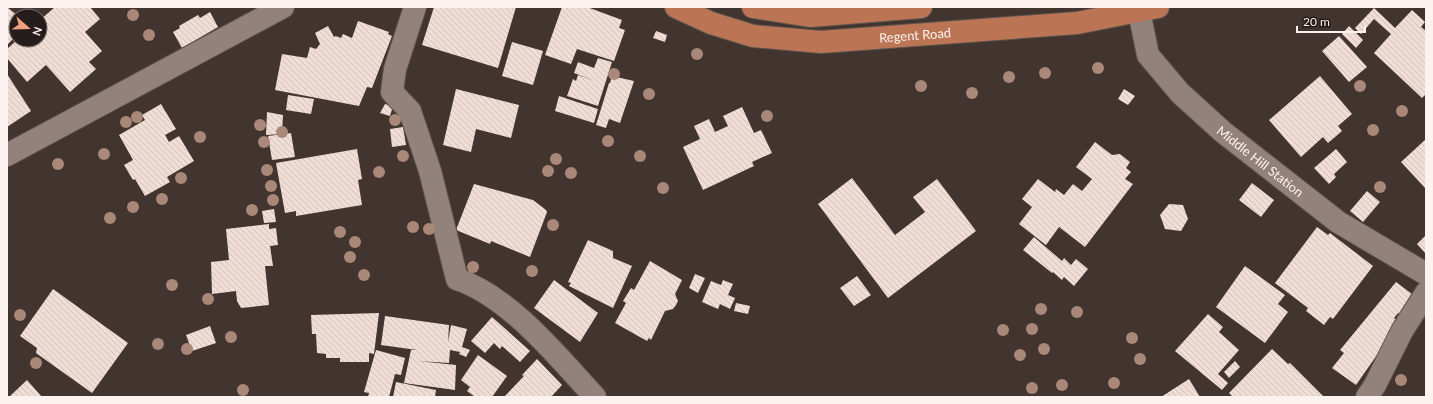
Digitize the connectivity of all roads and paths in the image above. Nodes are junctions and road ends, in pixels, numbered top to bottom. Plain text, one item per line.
1 (283, 7) edge
2 (415, 7) edge
3 (676, 7) edge
4 (753, 7) edge
5 (921, 7) edge
6 (1149, 9) edge
7 (7, 155) edge
8 (1426, 274) edge
9 (1426, 294) edge
10 (595, 397) edge
11 (1367, 397) edge

1 - 7 street
2 - 10 street
3 - 6 main road, Regent Road
4 - 5 main road, Regent Road
6 - 8 street, Middle Hill Station
9 - 11 street

